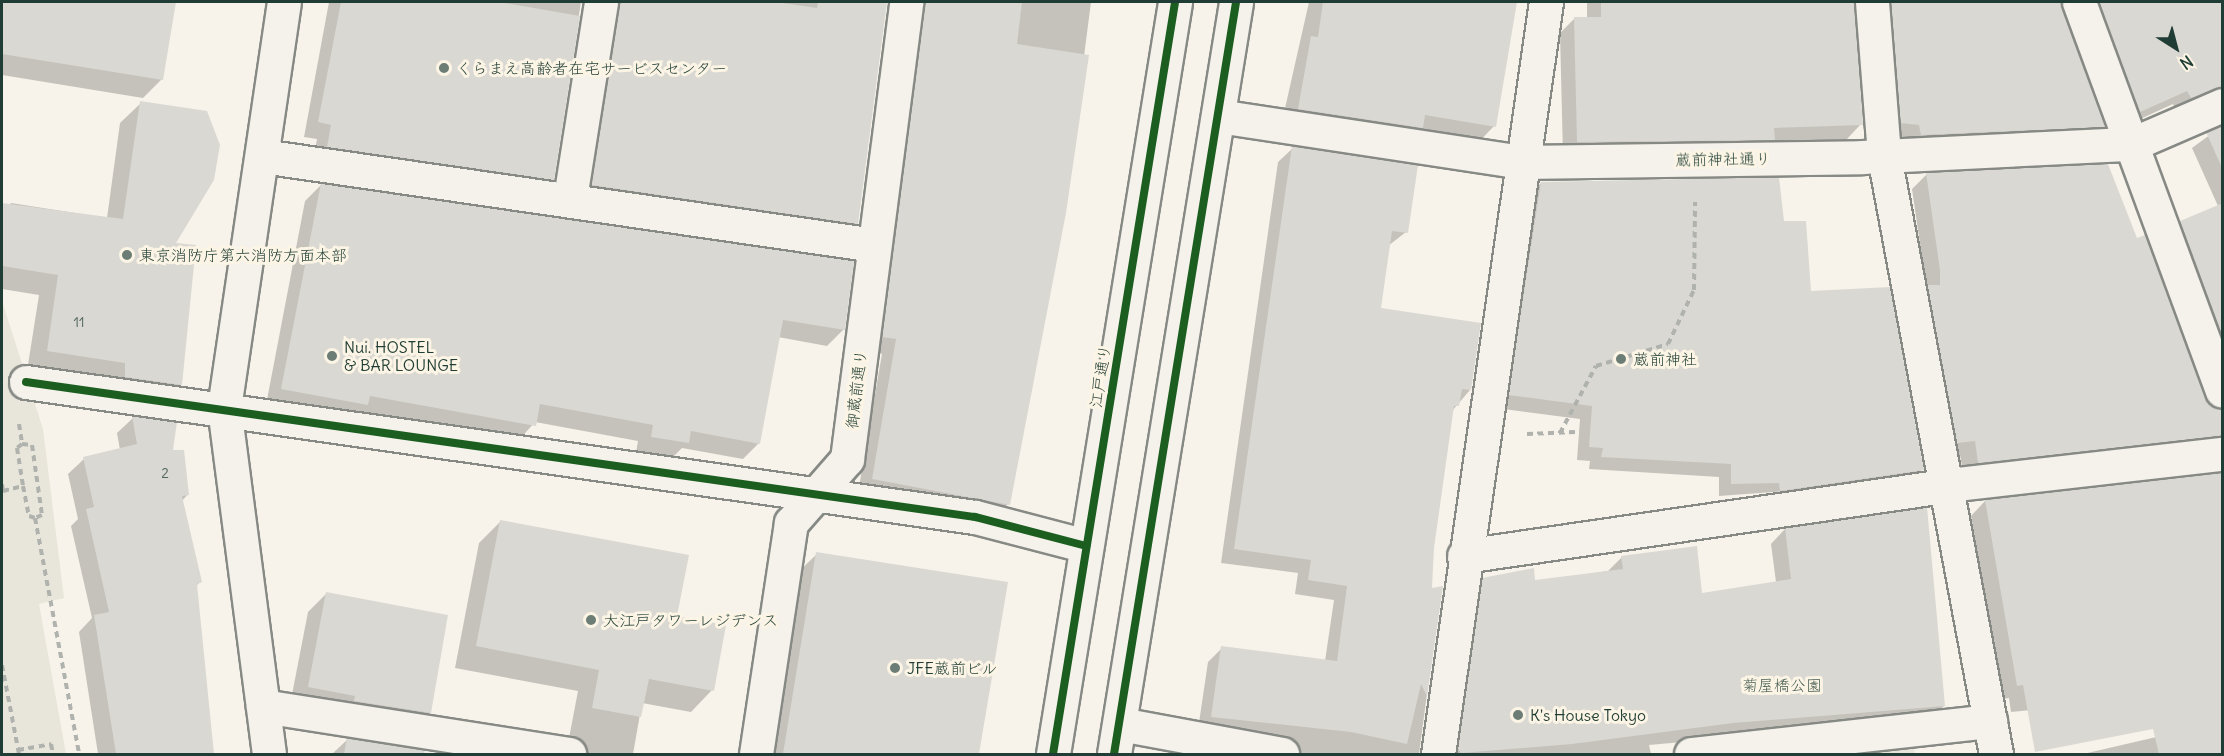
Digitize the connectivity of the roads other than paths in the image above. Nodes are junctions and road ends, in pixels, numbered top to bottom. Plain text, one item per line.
1 (284, 2) edge
2 (601, 2) edge
3 (906, 2) edge
4 (1175, 2) edge
5 (1236, 2) edge
6 (1546, 2) edge
7 (1872, 2) edge
8 (2079, 2) edge
9 (2223, 105) edge
10 (1218, 116) junction
11 (2132, 144) junction
12 (262, 156) junction
13 (1884, 156) junction
14 (1521, 162) junction
15 (570, 198) junction
16 (874, 245) junction
17 (26, 382) dead end
18 (2223, 390) edge
19 (224, 408) junction
20 (2223, 454) edge
21 (1948, 485) junction
22 (815, 496) junction
23 (1086, 546) junction
24 (1464, 556) junction
25 (263, 706) junction
26 (1990, 721) junction
27 (1117, 739) edge
28 (270, 754) edge
29 (569, 754) edge
30 (756, 754) edge
31 (1053, 754) edge
32 (1282, 754) edge
33 (1438, 754) edge
34 (1691, 754) edge
35 (1996, 754) edge

1 - 12 main road
2 - 15 main road
3 - 16 main road, 御蔵前通り
4 - 23 main road, 江戸通り
5 - 10 main road
6 - 14 main road
7 - 13 main road
8 - 11 main road
9 - 11 main road, 蔵前神社通り
10 - 14 main road, 蔵前神社通り
10 - 27 main road
11 - 13 main road, 蔵前神社通り
11 - 18 main road
12 - 15 main road
12 - 19 main road
13 - 14 main road, 蔵前神社通り
13 - 21 main road
14 - 24 main road
15 - 16 main road
16 - 22 main road, 御蔵前通り
17 - 19 main road
19 - 22 main road
19 - 25 main road
20 - 21 main road
21 - 24 main road
21 - 26 main road
22 - 23 main road
22 - 30 main road, 御蔵前通り
23 - 31 main road, 江戸通り
24 - 33 main road
25 - 28 main road
25 - 29 main road
26 - 34 main road
26 - 35 main road
27 - 32 main road

